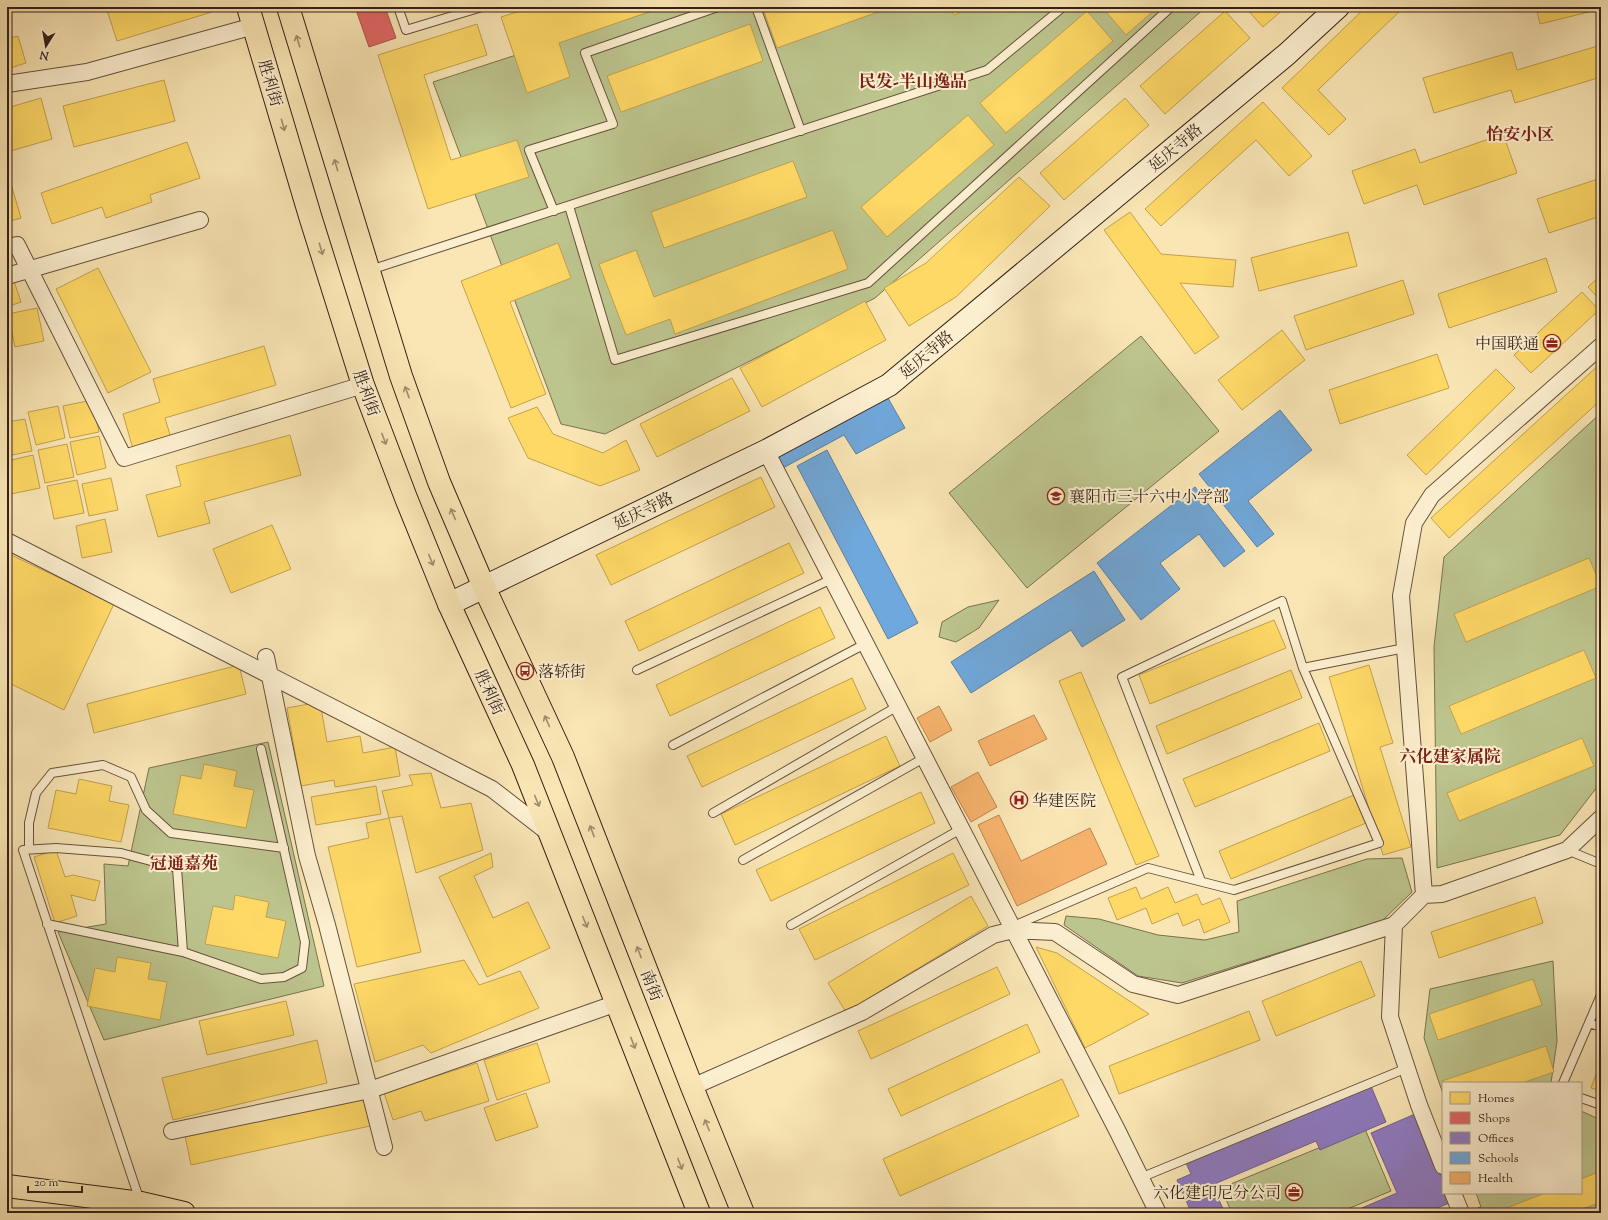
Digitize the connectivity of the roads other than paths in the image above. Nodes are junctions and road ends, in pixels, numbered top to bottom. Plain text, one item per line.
1 (288, 7) edge
2 (398, 7) edge
3 (482, 7) edge
4 (718, 7) edge
5 (756, 7) edge
6 (1063, 7) edge
7 (1171, 7) edge
8 (1338, 7) edge
9 (251, 16) edge
10 (7, 84) edge
11 (801, 131) junction
12 (569, 206) junction
13 (554, 211) junction
14 (200, 220) dead end
15 (7, 247) edge
16 (30, 270) junction
17 (368, 271) junction
18 (7, 276) edge
19 (1601, 346) edge
20 (363, 385) junction
21 (766, 451) junction
22 (7, 541) edge
23 (832, 579) junction
24 (484, 587) junction
25 (449, 604) junction
26 (865, 644) junction
27 (1405, 648) junction
28 (266, 657) dead end
29 (1303, 668) junction
30 (637, 670) dead end
31 (271, 676) junction
32 (898, 706) junction
33 (673, 744) dead end
34 (261, 750) dead end
35 (924, 758) junction
36 (713, 813) dead end
37 (1601, 818) edge
38 (961, 829) junction
39 (550, 834) junction
40 (284, 848) junction
41 (29, 849) junction
42 (1567, 850) junction
43 (743, 860) dead end
44 (1601, 864) edge
45 (1201, 881) junction
46 (1424, 895) junction
47 (47, 924) junction
48 (791, 925) dead end
49 (1394, 925) junction
50 (1012, 929) junction
51 (183, 952) junction
52 (1601, 995) edge
53 (617, 1002) junction
54 (1589, 1022) junction
55 (1601, 1027) edge
56 (1407, 1068) junction
57 (1563, 1082) edge
58 (692, 1087) junction
59 (370, 1090) junction
60 (1582, 1098) edge
61 (1601, 1105) edge
62 (172, 1131) dead end
63 (384, 1147) dead end
64 (717, 1149) junction
65 (1442, 1163) edge
66 (1140, 1178) junction
67 (7, 1186) edge
68 (1454, 1194) edge
69 (141, 1203) junction
70 (184, 1213) edge
71 (700, 1213) edge
72 (743, 1213) edge
73 (754, 1213) edge
74 (1158, 1213) edge
75 (1461, 1213) edge

17 -> 1 highway, 南街
2 - 3 lane
4 - 13 lane
5 - 11 lane
6 - 11 lane
7 - 12 lane
8 - 21 street, 延庆寺路
9 - 10 street
9 -> 20 highway, 胜利街
11 - 12 lane
12 - 13 lane
13 - 17 lane
14 - 16 street
15 - 16 street
16 - 18 street
16 - 20 street
24 -> 17 highway, 南街
19 - 27 street
20 -> 25 highway, 胜利街
21 - 23 street
21 - 24 street, 延庆寺路
22 - 31 street
23 - 26 street
23 - 30 lane
24 - 25 street, 延庆寺路
58 -> 24 highway, 南街
25 -> 39 highway, 胜利街
26 - 32 street
26 - 33 lane
27 - 29 lane
27 - 46 street
28 - 31 street
29 - 45 lane
29 - 45 lane
31 - 39 street
31 - 59 street
32 - 35 street
32 - 36 lane
34 - 40 lane
35 - 38 street
35 - 43 lane
37 - 42 street
38 - 48 lane
38 - 50 street
39 -> 53 highway
40 - 41 lane
40 - 51 lane
41 - 47 lane
41 - 51 lane
42 - 44 lane
42 - 46 street
45 - 50 lane
46 - 49 street
47 - 51 lane
47 - 69 lane
49 - 50 street
49 - 56 street
50 - 58 street
50 - 66 street
52 - 54 lane
53 - 59 street
53 -> 71 highway
54 - 55 lane
54 - 57 lane
56 - 65 street
56 - 66 lane
64 -> 58 highway, 南街
59 - 62 street
59 - 63 street
60 - 61 lane
64 - 72 highway, 南街
64 - 73 highway
66 - 74 street
67 - 69 highway
68 - 75 street
69 - 70 highway

